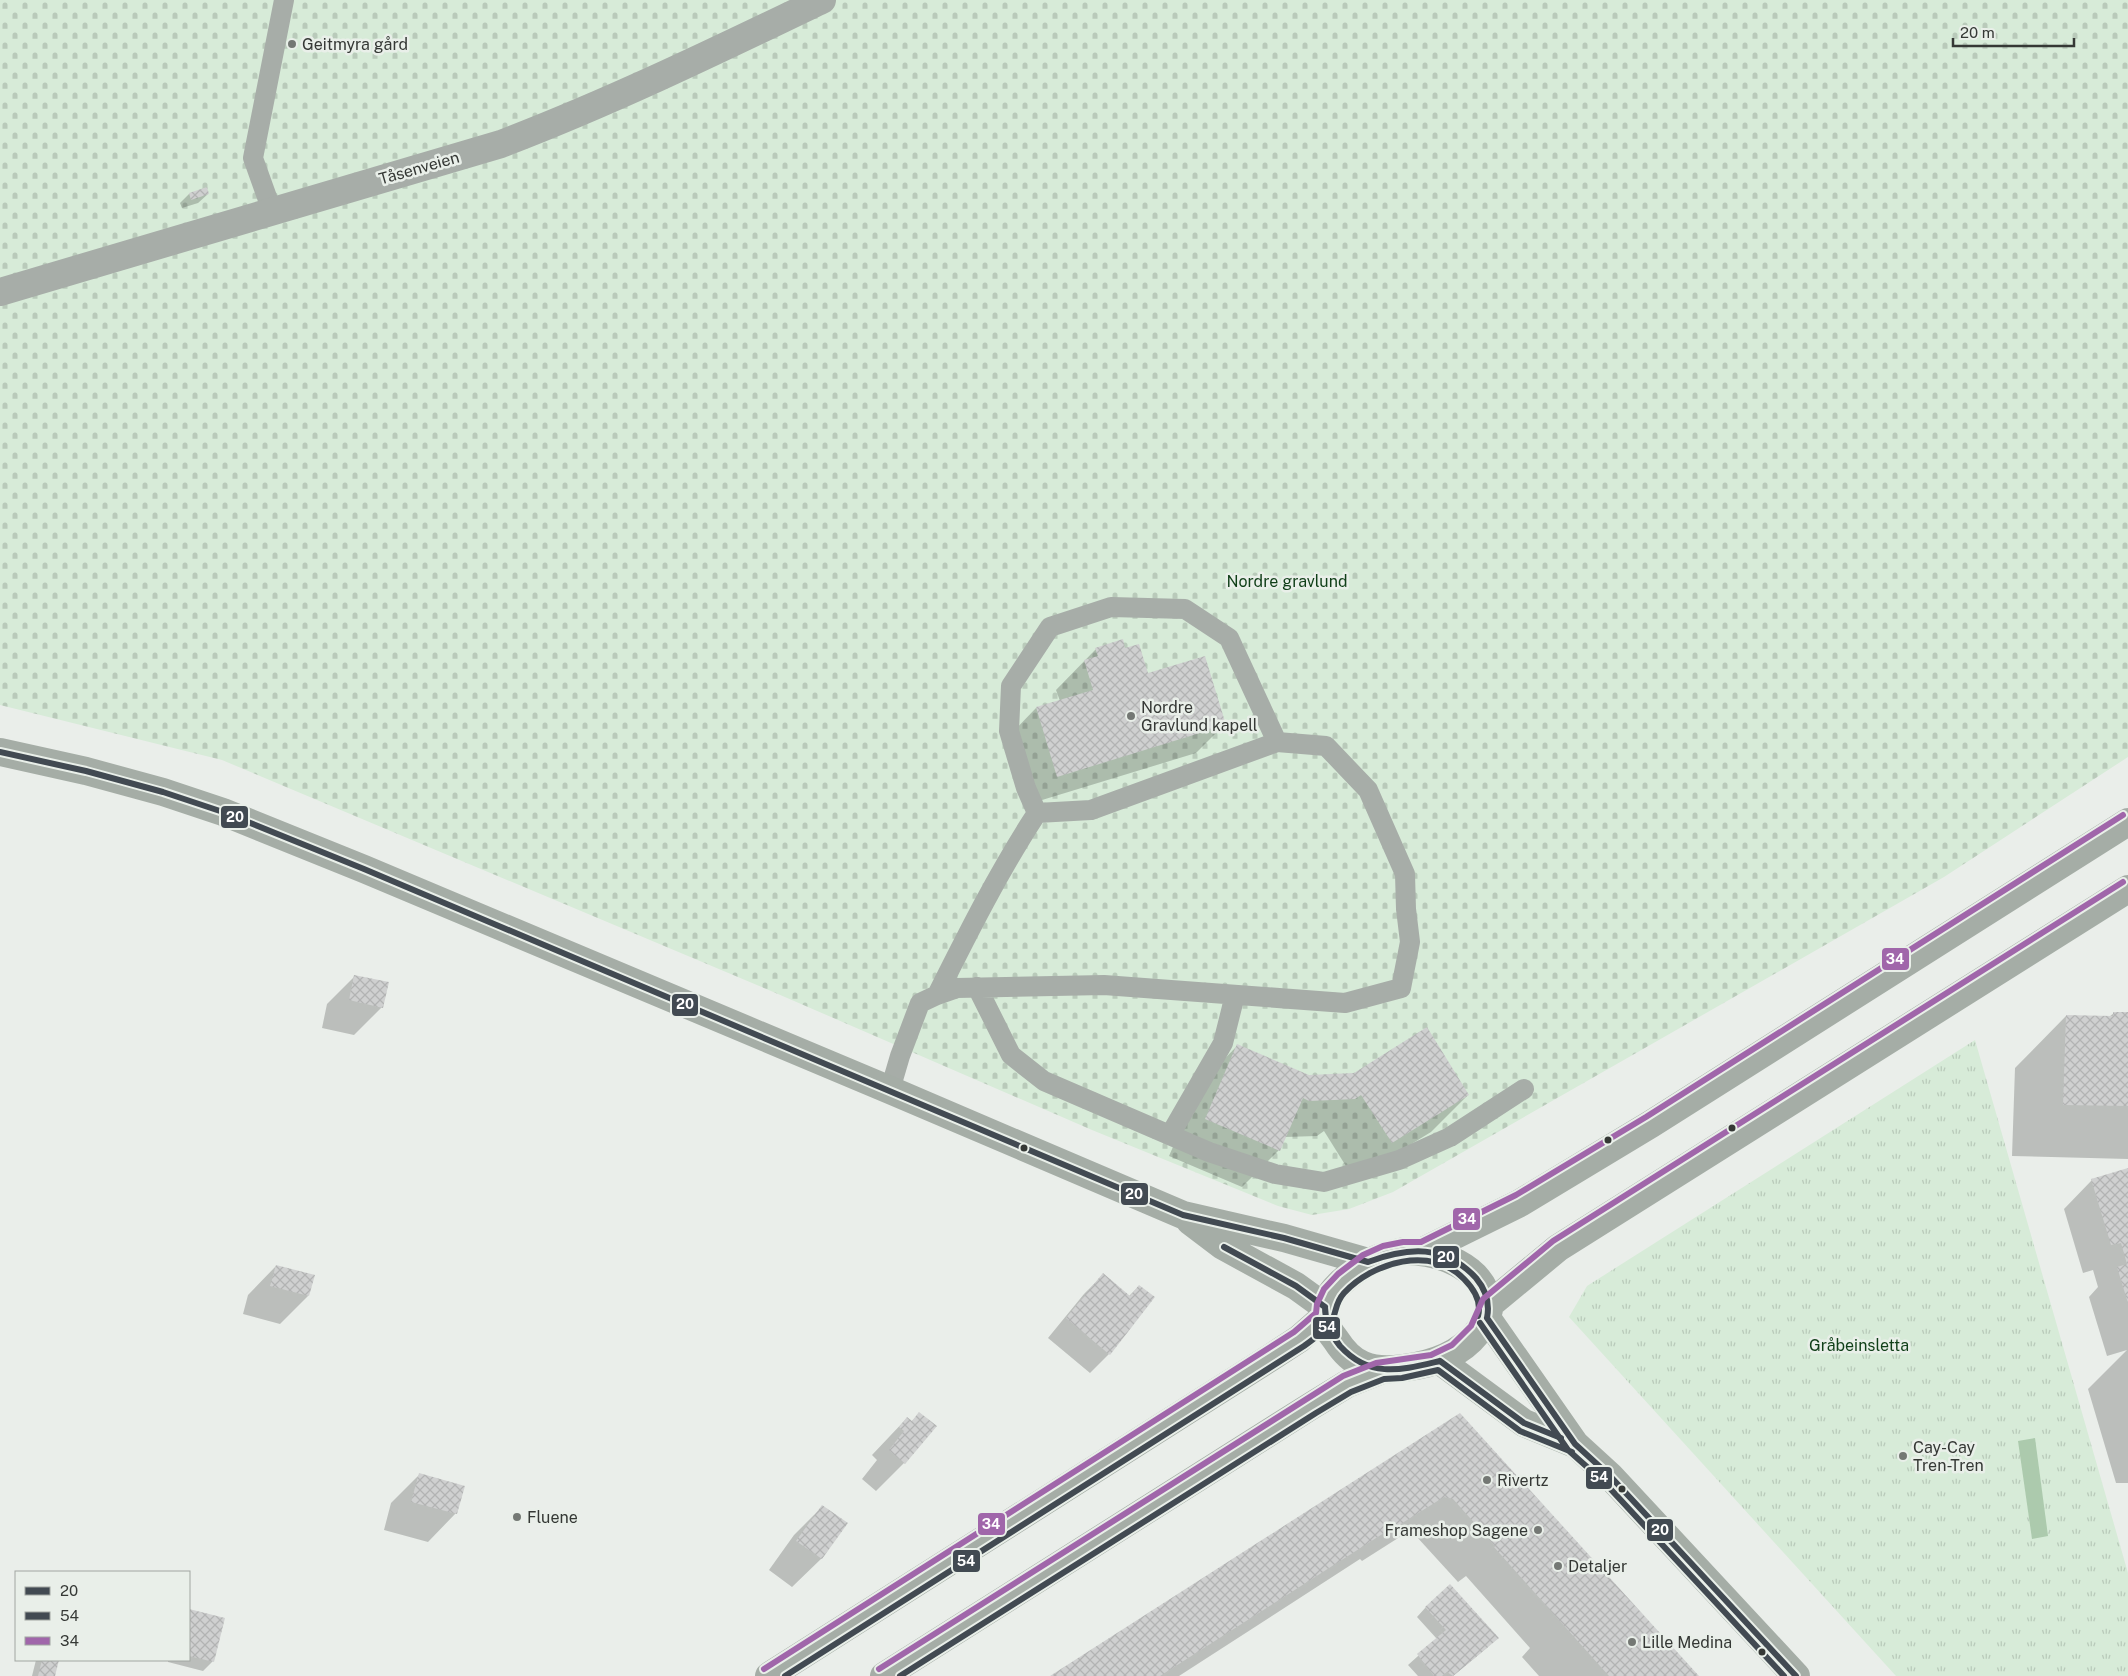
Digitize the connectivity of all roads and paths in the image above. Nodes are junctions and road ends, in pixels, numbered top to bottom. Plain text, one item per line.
1 (284, 0) edge
2 (822, 0) edge
3 (272, 211) junction
4 (0, 292) edge
5 (1277, 742) junction
6 (0, 752) edge
7 (1036, 813) junction
8 (2128, 822) edge
9 (2128, 890) edge
10 (977, 987) junction
11 (936, 995) junction
12 (1235, 995) junction
13 (1524, 1089) dead end
14 (890, 1090) junction
15 (1170, 1135) junction
16 (1183, 1215) junction
17 (1423, 1251) junction
18 (1368, 1262) junction
19 (1488, 1311) junction
20 (1324, 1312) junction
21 (1440, 1361) junction
22 (1382, 1370) junction
23 (1575, 1444) junction
24 (769, 1676) edge
25 (884, 1676) edge
26 (1796, 1676) edge

1 - 3 lane
2 - 3 street, Tåsenveien
3 - 4 street, Tåsenveien
5 - 7 lane
5 - 7 lane
5 - 12 lane
6 - 14 main road
7 - 11 lane
8 - 17 main road
9 - 19 main road
10 - 11 lane
10 - 12 lane
10 - 15 lane
11 - 14 lane
12 - 15 lane
13 - 15 lane
14 - 16 main road
16 - 18 main road
16 - 20 main road
17 - 18 main road
17 - 19 main road
18 - 20 main road
19 - 21 main road
19 - 23 main road
20 - 22 main road
20 - 24 main road
21 - 22 main road
21 - 23 main road
22 - 25 main road
23 - 26 main road

